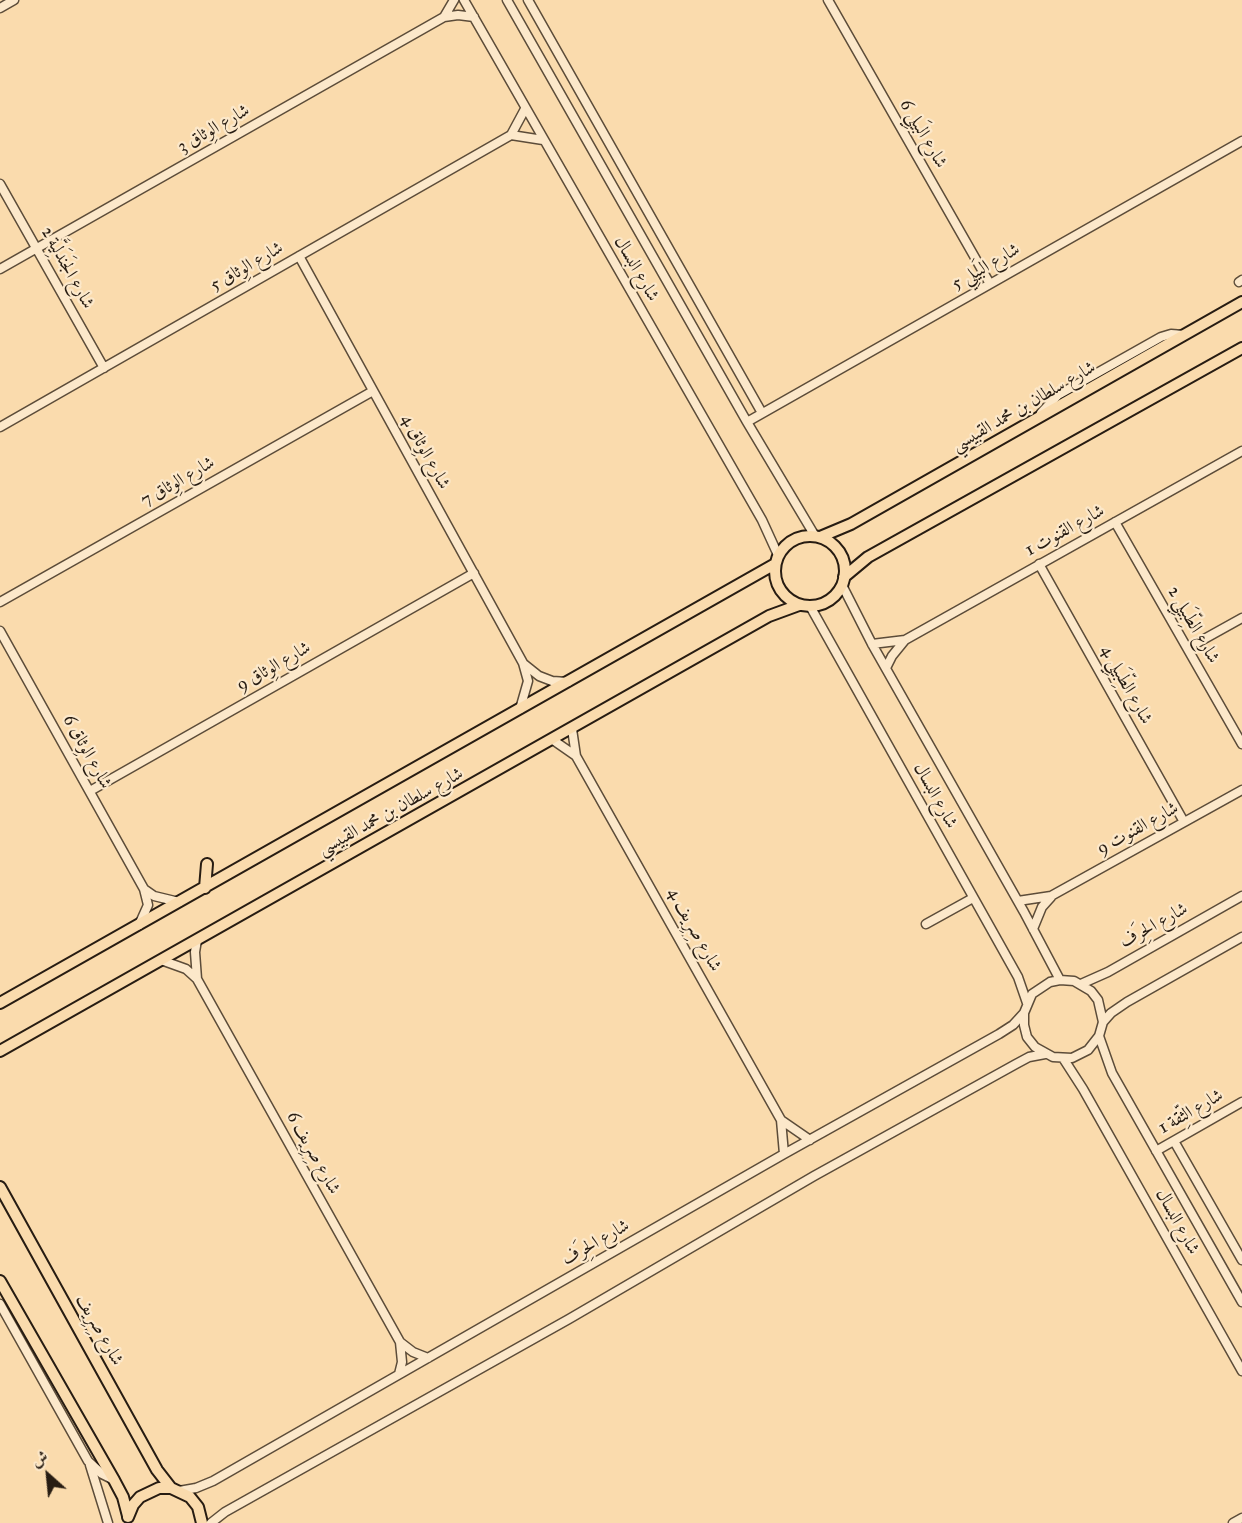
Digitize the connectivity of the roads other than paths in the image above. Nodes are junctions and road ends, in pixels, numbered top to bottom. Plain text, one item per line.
1 (14, 0) edge
2 (454, 0) edge
3 (464, 0) edge
4 (507, 0) edge
5 (528, 0) edge
6 (828, 0) edge
7 (0, 8) edge
8 (444, 17) junction
9 (474, 17) junction
10 (525, 109) junction
11 (511, 135) junction
12 (543, 140) junction
13 (1242, 141) edge
14 (0, 184) edge
15 (37, 248) junction
16 (299, 256) junction
17 (0, 269) edge
18 (990, 284) junction
19 (1242, 302) edge
20 (1242, 348) edge
21 (104, 368) junction
22 (373, 390) junction
23 (762, 413) junction
24 (747, 422) junction
25 (0, 427) edge
26 (1242, 451) edge
27 (1115, 522) junction
28 (817, 537) junction
29 (776, 560) junction
30 (1039, 564) junction
31 (474, 573) junction
32 (843, 581) junction
33 (0, 603) edge
34 (804, 606) junction
35 (1242, 618) edge
36 (0, 631) edge
37 (905, 640) junction
38 (872, 644) junction
39 (1188, 648) junction
40 (523, 663) junction
41 (886, 668) junction
42 (568, 682) junction
43 (520, 710) junction
44 (572, 729) junction
45 (553, 740) junction
46 (1242, 744) edge
47 (576, 756) junction
48 (1242, 790) edge
49 (90, 791) junction
50 (1184, 822) junction
51 (207, 864) dead end
52 (205, 888) junction
53 (144, 889) junction
54 (1242, 896) edge
55 (1051, 897) junction
56 (973, 898) junction
57 (1018, 901) junction
58 (179, 902) junction
59 (926, 924) dead end
60 (139, 925) junction
61 (1033, 929) junction
62 (1242, 937) edge
63 (197, 940) junction
64 (162, 960) junction
65 (197, 979) junction
66 (1060, 980) junction
67 (1081, 984) junction
68 (0, 1003) edge
69 (1027, 1003) junction
70 (1024, 1013) junction
71 (1103, 1022) junction
72 (1099, 1036) junction
73 (0, 1051) edge
74 (1045, 1054) junction
75 (1063, 1059) junction
76 (1242, 1102) edge
77 (781, 1120) junction
78 (810, 1140) junction
79 (1174, 1141) junction
80 (1156, 1151) junction
81 (784, 1154) junction
82 (0, 1187) edge
83 (1242, 1260) edge
84 (0, 1281) edge
85 (1242, 1302) edge
86 (0, 1304) edge
87 (400, 1342) junction
88 (428, 1358) junction
89 (1242, 1371) edge
90 (399, 1374) junction
91 (88, 1461) junction
92 (114, 1480) junction
93 (175, 1489) junction
94 (1242, 1518) edge
95 (127, 1519) edge
96 (108, 1523) edge
97 (202, 1523) edge
98 (211, 1523) edge
99 (1233, 1523) edge

1 - 7 street
2 - 8 street, شارع الوِثاق 3
3 - 9 street, شارع البسال
4 - 24 street, شارع البسال
5 - 23 street
6 - 18 street, شارع البَيلِي 6
8 - 9 street, شارع الوِثاق 3
8 - 15 street, شارع الوِثاق 3
9 - 10 street, شارع البسال
10 - 11 street
10 - 12 street, شارع البسال
11 - 12 street
11 - 16 street, شارع الوِثاق 5
12 - 29 street, شارع البسال
13 - 18 street, شارع البَيلِي 5
14 - 15 street, شارع الجَندَلِيَّة 2
15 - 17 street, شارع الوِثاق 3
15 - 21 street, شارع الجَندَلِيَّة 2
16 - 21 street, شارع الوِثاق 5
16 - 22 street, شارع الوِثاق 4
18 - 23 street, شارع البَيلِي 5
19 - 28 main road, شارع سلطان بن محمد القبيسي
20 - 32 main road
21 - 25 street, شارع الوِثاق 5
22 - 31 street, شارع الوِثاق 4
22 - 33 street, شارع الوِثاق 7
23 - 24 street, شارع البَيلِي 5
24 - 28 street, شارع البسال
26 - 27 street, شارع القنوت 1
27 - 30 street, شارع القنوت 1
27 - 39 street, شارع الطِّبَيلِي 2
28 - 29 main road
28 - 32 main road
29 - 34 main road
29 - 42 main road, شارع سلطان بن محمد القبيسي
30 - 37 street, شارع القنوت 1
30 - 50 street, شارع الطِّبَيلِي 4
31 - 40 street, شارع الوِثاق 4
31 - 49 street, شارع الوِثاق 9
32 - 34 main road
32 - 38 street, شارع البسال
34 - 44 main road, شارع سلطان بن محمد القبيسي
34 - 56 street, شارع البسال
35 - 39 street
36 - 49 street, شارع الوِثاق 6
37 - 38 street, شارع القنوت 1
37 - 41 street, شارع القنوت 1
38 - 41 street, شارع البسال
39 - 46 street, شارع الطِّبَيلِي 2
40 - 42 street, شارع الوِثاق 4
40 - 43 street, شارع الوِثاق 4
41 - 57 street, شارع البسال
42 - 43 main road, شارع سلطان بن محمد القبيسي
43 - 52 main road, شارع سلطان بن محمد القبيسي
44 - 45 main road, شارع سلطان بن محمد القبيسي
44 - 47 street, شارع صِرِيف 4
45 - 47 street, شارع صِرِيف 4
45 - 63 main road, شارع سلطان بن محمد القبيسي
47 - 77 street, شارع صِرِيف 4
48 - 50 street, شارع القنوت 9
49 - 53 street, شارع الوِثاق 6
50 - 55 street, شارع القنوت 9
51 - 52 main road
52 - 58 main road, شارع سلطان بن محمد القبيسي
53 - 58 street
53 - 60 street
54 - 67 street, شارع الحِرَف
55 - 57 street, شارع القنوت 9
55 - 61 street, شارع القنوت 9
56 - 59 street
56 - 69 street, شارع البسال
57 - 61 street, شارع البسال
58 - 60 main road, شارع سلطان بن محمد القبيسي
60 - 68 main road, شارع سلطان بن محمد القبيسي
61 - 66 street, شارع البسال
62 - 71 street
63 - 64 main road, شارع سلطان بن محمد القبيسي
63 - 65 street, شارع صِرِيف 6
64 - 65 street, شارع صِرِيف 6
64 - 73 main road, شارع سلطان بن محمد القبيسي
65 - 87 street, شارع صِرِيف 6
66 - 67 street
66 - 69 street
67 - 71 street
69 - 70 street
70 - 74 street
70 - 78 street, شارع الحِرَف
71 - 72 street
72 - 75 street
72 - 80 street, شارع البسال
74 - 75 street
74 - 98 street
75 - 89 street, شارع البسال
76 - 79 street, شارع الثِّقة 1
77 - 78 street, شارع صِرِيف 4
77 - 81 street, شارع صِرِيف 4
78 - 81 street, شارع الحِرَف
79 - 80 street, شارع الثِّقة 1
79 - 83 street
80 - 85 street, شارع البسال
81 - 88 street, شارع الحِرَف
82 - 93 main road, شارع صِرِيف
84 - 92 main road
86 - 91 street
87 - 88 street
87 - 90 street
88 - 90 street, شارع الحِرَف
90 - 93 street, شارع الحِرَف
91 - 92 street
91 - 96 street
92 - 95 main road
93 - 95 main road
93 - 97 main road, شارع صِرِيف
94 - 99 street

